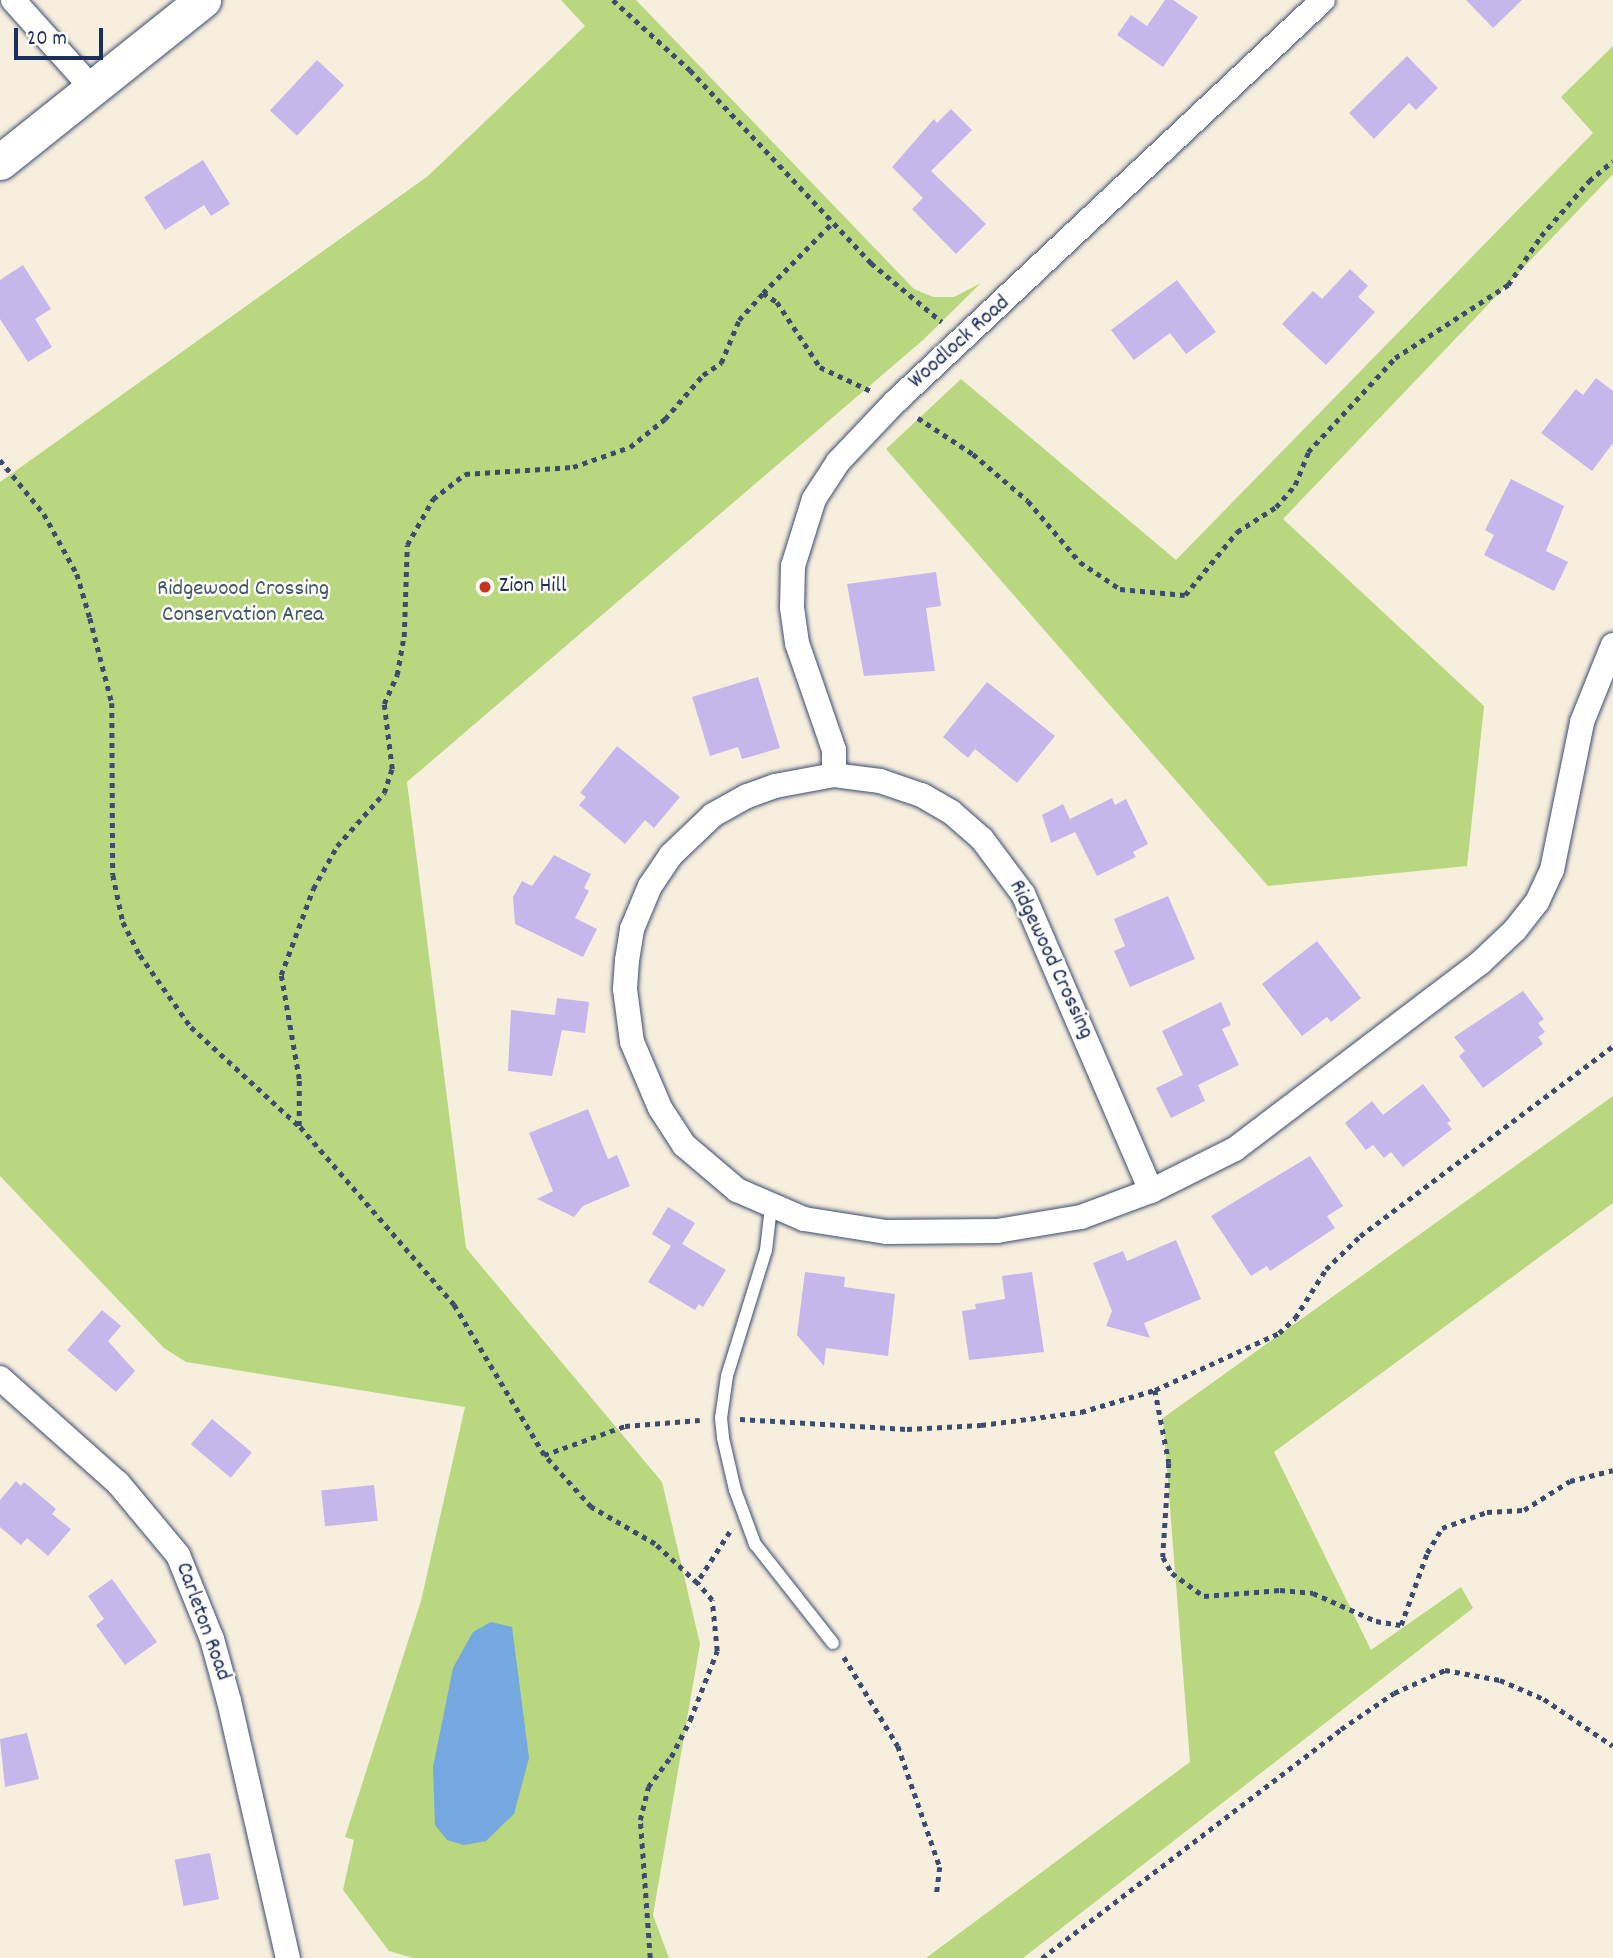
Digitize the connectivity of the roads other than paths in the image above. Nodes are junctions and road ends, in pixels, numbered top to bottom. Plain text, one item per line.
1 (13, 0) edge
2 (203, 0) edge
3 (1323, 0) edge
4 (92, 88) junction
5 (0, 162) edge
6 (1613, 645) edge
7 (834, 775) junction
8 (1151, 1191) junction
9 (771, 1207) junction
10 (0, 1378) edge
11 (833, 1643) road end
12 (288, 1958) edge

1 - 4 street
2 - 4 main road
3 - 7 street, Woodlock Road
4 - 5 main road
6 - 8 street, Ridgewood Crossing
7 - 8 street, Ridgewood Crossing
7 - 9 street, Ridgewood Crossing
8 - 9 street, Ridgewood Crossing
9 - 11 lane
10 - 12 street, Carleton Road

